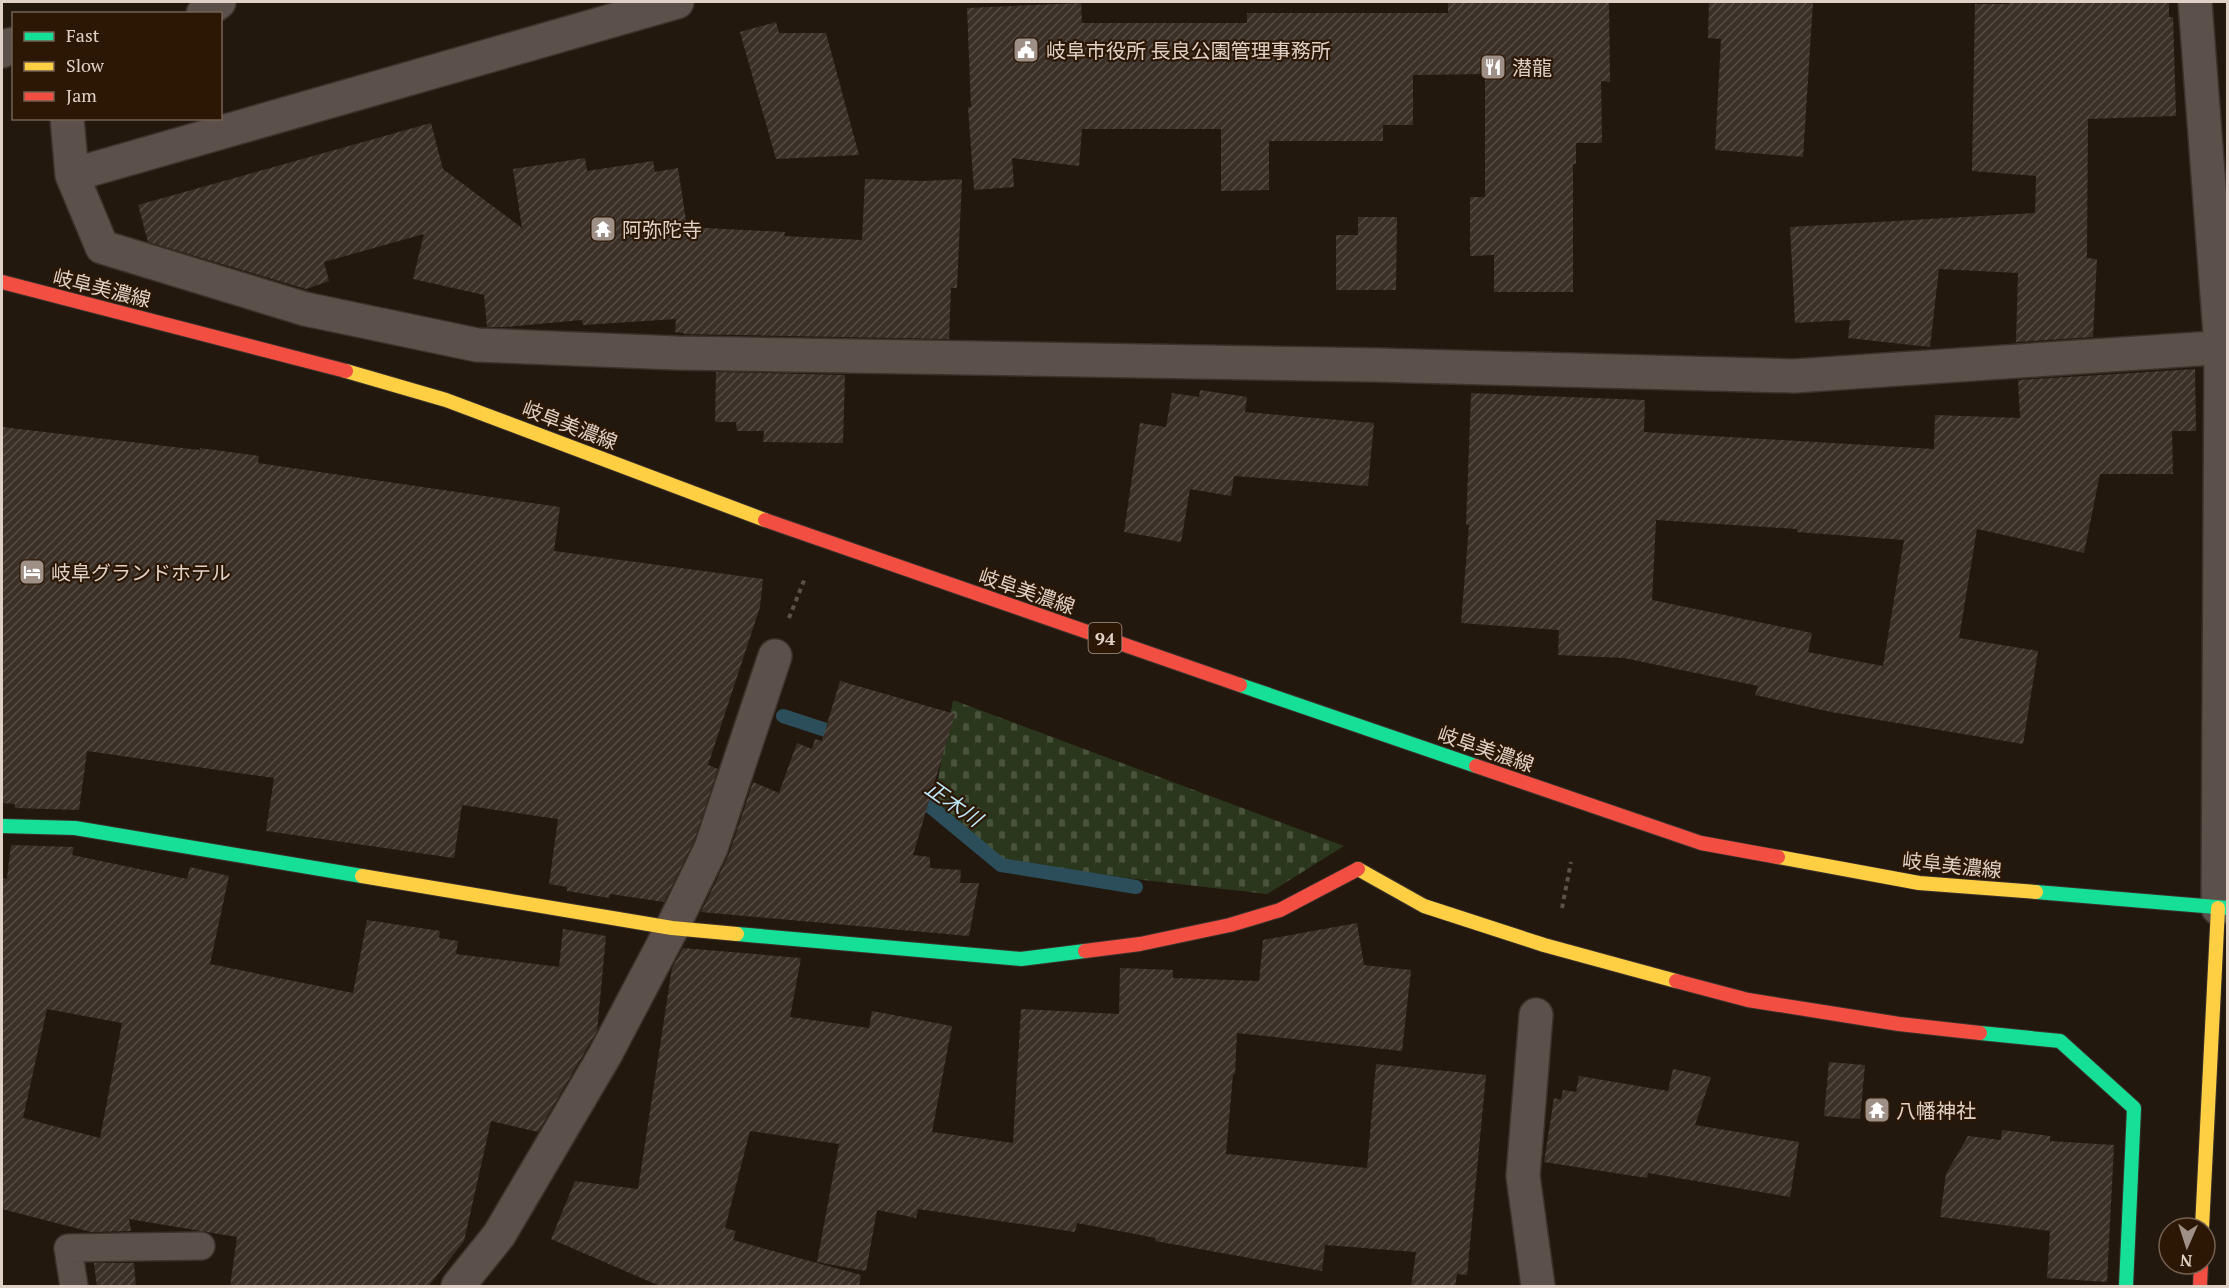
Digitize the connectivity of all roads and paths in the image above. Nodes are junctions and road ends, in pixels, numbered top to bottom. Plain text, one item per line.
1 (219, 2) edge
2 (677, 2) edge
3 (2195, 2) edge
4 (206, 12) edge
5 (67, 120) edge
6 (72, 175) junction
7 (2, 282) edge
8 (2224, 347) edge
9 (819, 540) junction
10 (775, 656) joint
11 (2, 826) edge
12 (2223, 908) edge
13 (672, 928) junction
14 (1536, 1015) dead end
15 (2203, 1216) edge
16 (201, 1246) dead end
17 (74, 1287) edge
18 (458, 1287) edge
19 (1538, 1287) edge
20 (2126, 1287) edge

1 - 4 street
2 - 6 street
3 - 8 street
5 - 6 street
6 - 8 street
7 - 9 street, 岐阜美濃線 / 94
8 - 12 street
9 - 10 path
9 - 12 street, 岐阜美濃線 / 94
10 - 13 street
11 - 13 street
12 - 15 street
13 - 18 street
13 - 20 street
14 - 19 street
16 - 17 lane

